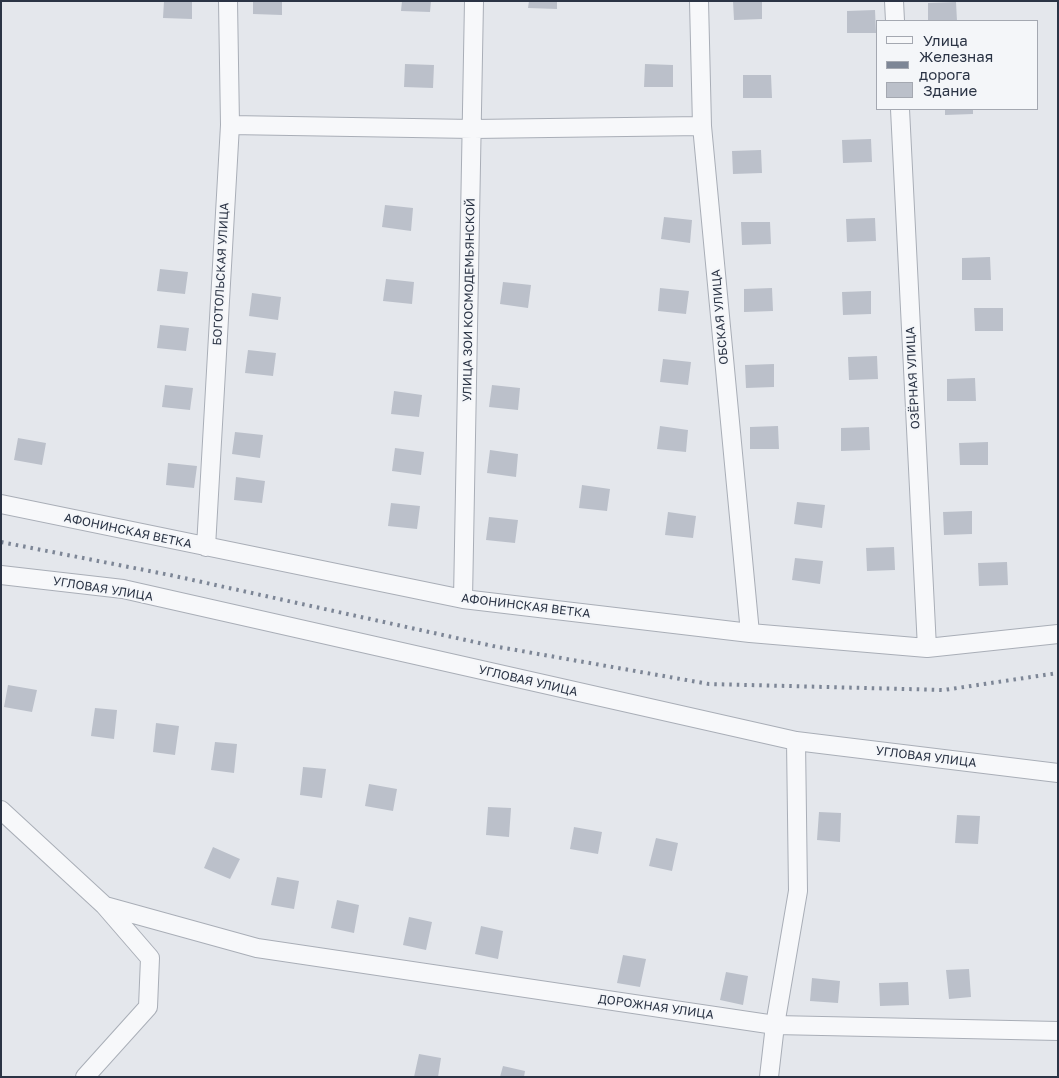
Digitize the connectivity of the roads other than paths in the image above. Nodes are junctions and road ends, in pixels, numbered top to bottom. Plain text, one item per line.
1 (228, 1) edge
2 (474, 1) edge
3 (699, 1) edge
4 (894, 1) edge
5 (895, 20) edge
6 (900, 110) edge
7 (230, 125) junction
8 (702, 126) junction
9 (472, 129) junction
10 (1, 504) edge
11 (206, 547) junction
12 (1, 575) edge
13 (463, 599) junction
14 (750, 633) junction
15 (1058, 634) edge
16 (927, 648) junction
17 (796, 741) junction
18 (1058, 773) edge
19 (1, 810) edge
20 (105, 906) junction
21 (775, 1025) junction
22 (1058, 1031) edge
23 (85, 1077) edge
24 (769, 1077) edge

1 - 7 street, БОГОТОЛЬСКАЯ УЛИЦА
2 - 9 street, УЛИЦА ЗОИ КОСМОДЕМЬЯНСКОЙ
3 - 8 street, ОБСКАЯ УЛИЦА
4 - 5 street
6 - 16 street, ОЗЁРНАЯ УЛИЦА
7 - 9 street
7 - 11 street, БОГОТОЛЬСКАЯ УЛИЦА
8 - 9 street
8 - 14 street, ОБСКАЯ УЛИЦА
9 - 13 street, УЛИЦА ЗОИ КОСМОДЕМЬЯНСКОЙ
10 - 11 street, АФОНИНСКАЯ ВЕТКА
11 - 13 street, АФОНИНСКАЯ ВЕТКА
12 - 17 street, УГЛОВАЯ УЛИЦА
13 - 14 street, АФОНИНСКАЯ ВЕТКА
14 - 16 street, АФОНИНСКАЯ ВЕТКА
15 - 16 street, АФОНИНСКАЯ ВЕТКА
17 - 18 street, УГЛОВАЯ УЛИЦА
17 - 21 street
19 - 20 street
20 - 21 street, ДОРОЖНАЯ УЛИЦА
20 - 23 street
21 - 22 street, ДОРОЖНАЯ УЛИЦА
21 - 24 street

